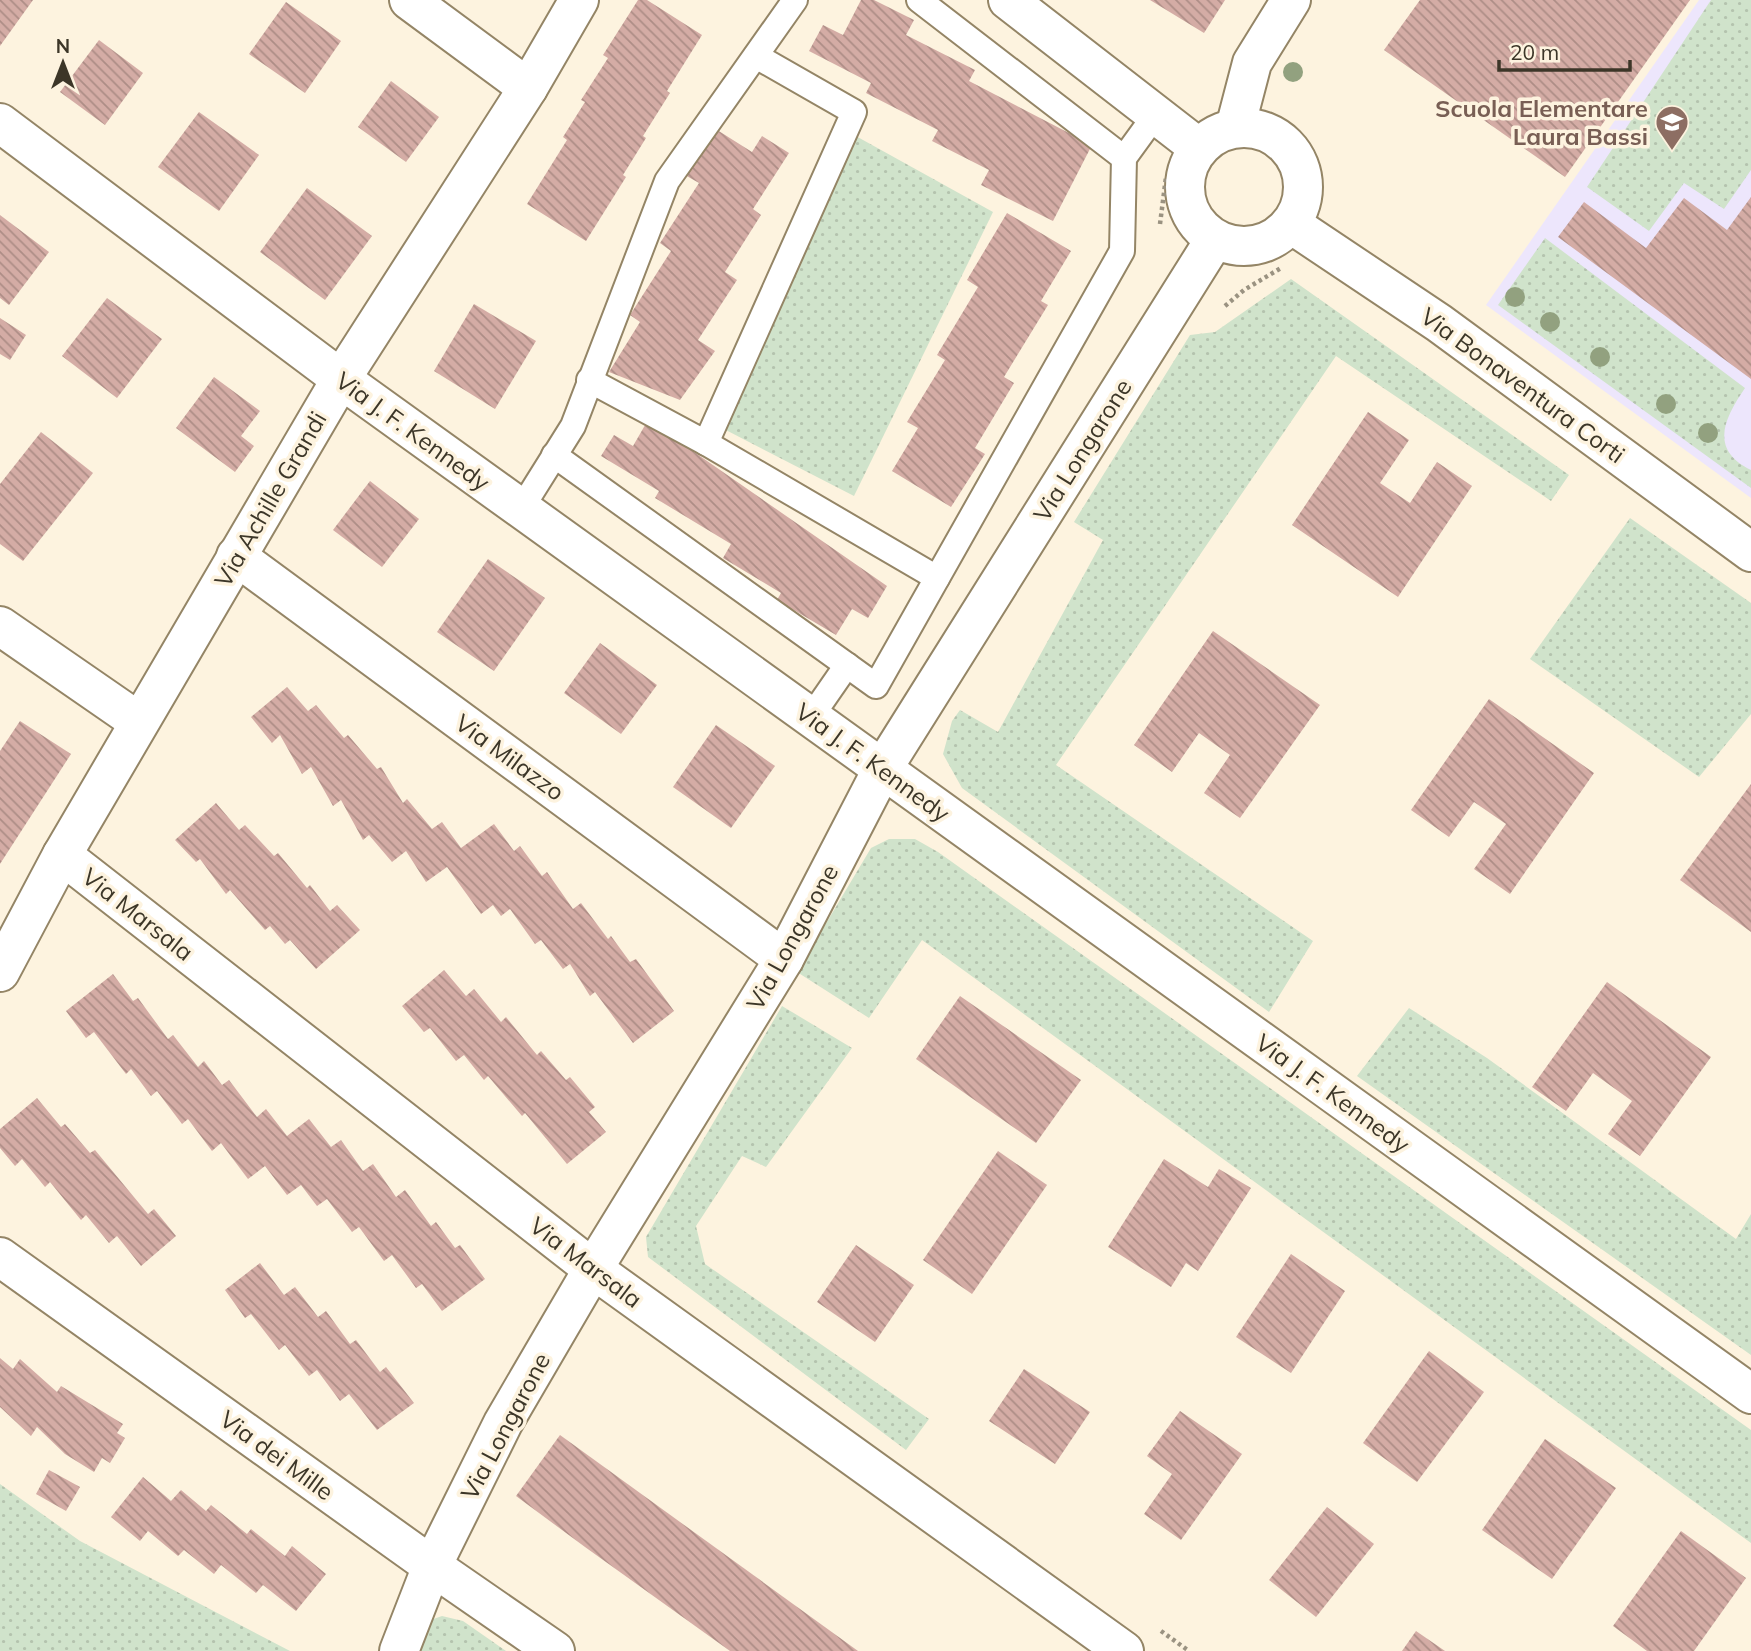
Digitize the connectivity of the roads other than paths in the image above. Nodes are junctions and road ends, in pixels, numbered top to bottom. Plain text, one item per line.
1 (410, 0) edge
2 (579, 0) edge
3 (795, 0) edge
4 (919, 0) edge
5 (1008, 0) edge
6 (1291, 0) edge
7 (756, 56) junction
8 (528, 88) junction
9 (0, 123) edge
10 (1235, 128) junction
11 (1138, 138) junction
12 (1199, 148) junction
13 (1291, 224) junction
14 (1216, 239) junction
15 (341, 379) junction
16 (589, 380) junction
17 (706, 443) junction
18 (554, 455) junction
19 (521, 509) junction
20 (1751, 552) edge
21 (236, 556) junction
22 (937, 578) junction
23 (0, 626) edge
24 (847, 665) junction
25 (811, 717) junction
26 (139, 722) junction
27 (883, 768) junction
28 (62, 855) junction
29 (784, 958) junction
30 (0, 972) edge
31 (0, 1257) edge
32 (593, 1269) junction
33 (1751, 1394) edge
34 (432, 1566) junction
35 (399, 1651) edge
36 (555, 1651) edge
37 (1124, 1651) edge

1 - 8 street
2 - 8 street, Via Achille Grandi
3 - 7 lane
4 - 11 lane
5 - 11 street
6 - 10 street
7 - 16 lane
7 - 17 lane
8 - 15 street, Via Achille Grandi
9 - 15 street, Via J. F. Kennedy
10 - 12 street
10 - 13 street
11 - 12 street
11 - 22 lane
12 - 14 street
13 - 14 street
13 - 20 street, Via Bonaventura Corti
14 - 27 street, Via Longarone
15 - 19 street, Via J. F. Kennedy
15 - 21 street, Via Achille Grandi
16 - 17 lane
16 - 18 lane
17 - 22 lane
18 - 19 lane
18 - 24 lane
19 - 25 street, Via J. F. Kennedy
21 - 26 street, Via Achille Grandi
21 - 29 street, Via Milazzo
22 - 24 lane
23 - 26 street
24 - 25 lane
25 - 27 street, Via J. F. Kennedy
26 - 28 street, Via Achille Grandi
27 - 29 street, Via Longarone
27 - 33 street, Via J. F. Kennedy
28 - 30 street, Via Achille Grandi
28 - 32 street, Via Marsala
29 - 32 street, Via Longarone
31 - 34 street, Via dei Mille
32 - 34 street, Via Longarone
32 - 37 street, Via Marsala
34 - 35 street, Via Longarone
34 - 36 street, Via dei Mille

